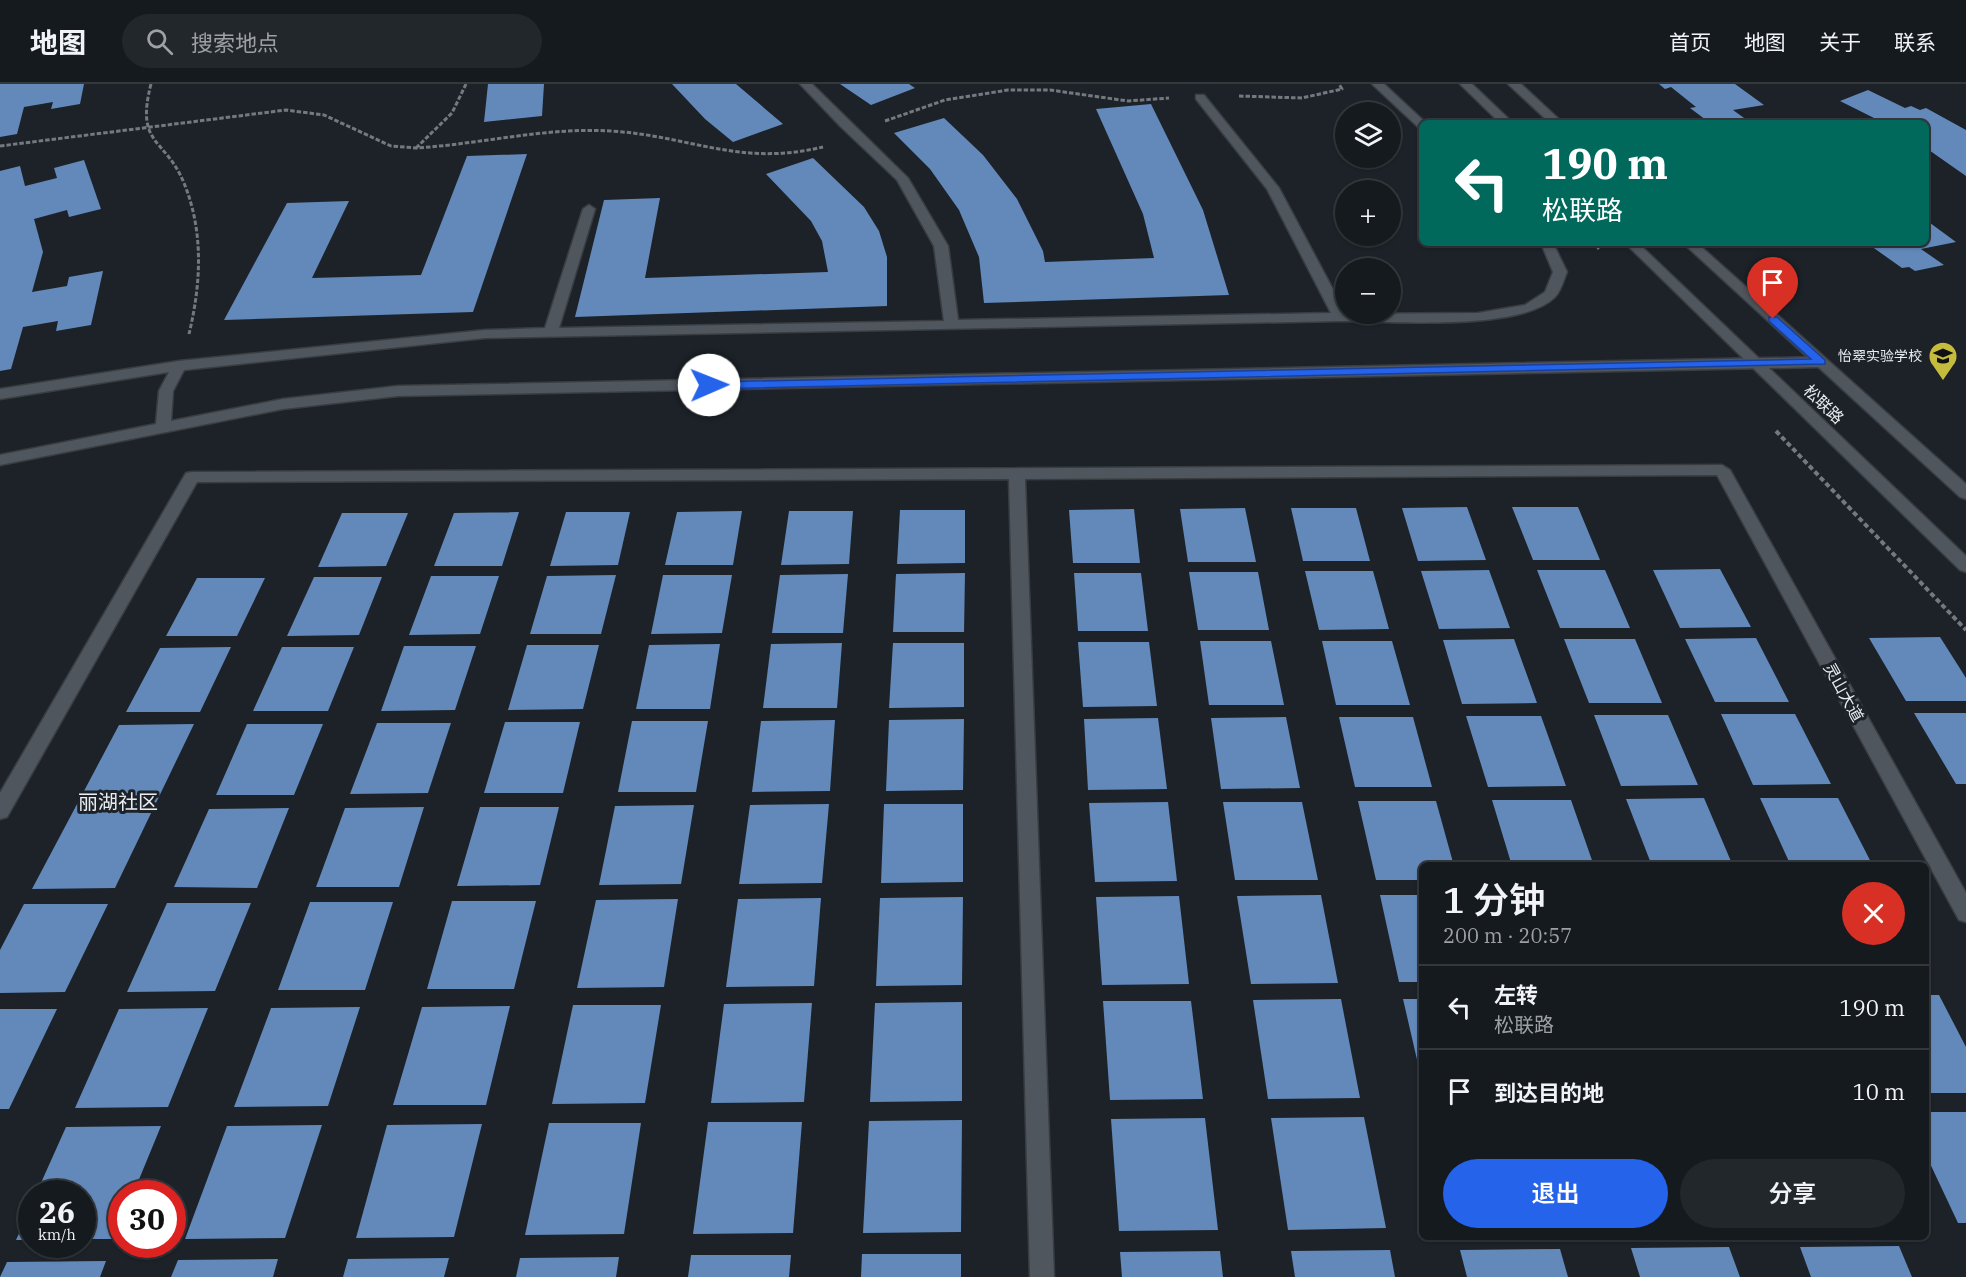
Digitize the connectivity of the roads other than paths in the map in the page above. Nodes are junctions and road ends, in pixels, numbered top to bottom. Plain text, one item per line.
1 (806, 84) edge
2 (1378, 84) edge
3 (1466, 84) edge
4 (1514, 84) edge
5 (1200, 97) road end
6 (1504, 120) edge
7 (1554, 120) edge
8 (1419, 122) edge
9 (589, 209) dead end
10 (1548, 246) edge
11 (1634, 246) edge
12 (1692, 246) edge
13 (1335, 306) edge
14 (1335, 316) edge
15 (1401, 316) edge
16 (952, 325) junction
17 (551, 332) junction
18 (1821, 362) junction
19 (1758, 364) junction
20 (179, 366) junction
21 (0, 394) edge
22 (163, 427) junction
23 (0, 460) edge
24 (1017, 473) junction
25 (1966, 493) edge
26 (1966, 566) edge
27 (0, 811) edge
28 (1966, 913) edge
29 (1042, 1277) edge

1 - 16 street
2 - 8 street
3 - 6 street
4 - 7 street
5 - 13 street
9 - 17 street
10 - 15 street
11 - 19 street, 松联路
12 - 18 street, 松联路
14 - 16 street
16 - 17 street
17 - 20 street
18 - 19 street
18 - 25 street, 松联路
19 - 22 street
19 - 26 street, 松联路
20 - 21 street
20 - 22 street
22 - 23 street
24 - 27 street
24 - 28 street, 灵山大道
24 - 29 street

